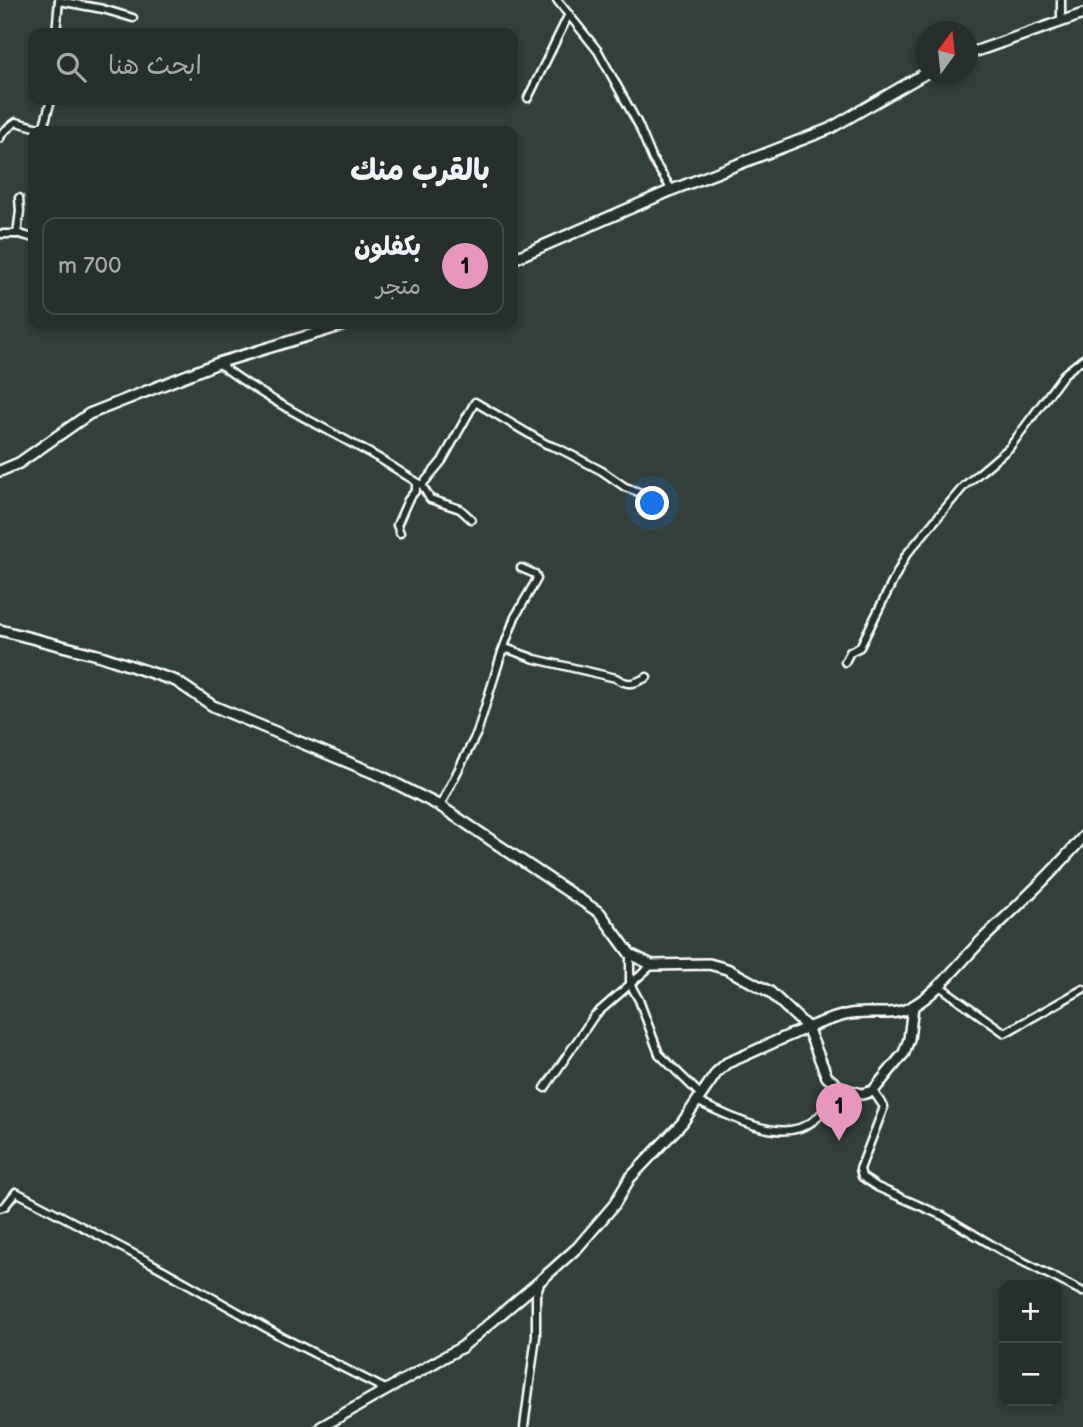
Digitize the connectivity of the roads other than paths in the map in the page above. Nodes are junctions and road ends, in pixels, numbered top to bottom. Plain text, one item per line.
1 (59, 0) edge
2 (557, 0) edge
3 (1060, 0) edge
4 (569, 14) junction
5 (1083, 14) edge
6 (133, 18) dead end
7 (1061, 20) junction
8 (56, 28) edge
9 (978, 50) edge
10 (915, 79) edge
11 (528, 98) dead end
12 (50, 105) edge
13 (31, 126) edge
14 (44, 126) edge
15 (1, 134) edge
16 (672, 190) junction
17 (19, 198) dead end
18 (0, 234) edge
19 (17, 234) junction
20 (28, 236) edge
21 (518, 257) edge
22 (326, 329) edge
23 (1083, 359) edge
24 (218, 363) junction
25 (0, 471) edge
26 (419, 483) junction
27 (657, 499) dead end
28 (471, 519) dead end
29 (400, 533) dead end
30 (521, 568) dead end
31 (0, 630) edge
32 (502, 652) junction
33 (845, 662) dead end
34 (647, 677) dead end
35 (440, 806) junction
36 (1083, 837) edge
37 (630, 954) junction
38 (652, 965) junction
39 (630, 984) junction
40 (938, 985) junction
41 (1083, 989) edge
42 (913, 1006) junction
43 (807, 1027) junction
44 (839, 1085) junction
45 (545, 1087) dead end
46 (873, 1091) junction
47 (700, 1098) junction
48 (0, 1208) edge
49 (540, 1281) junction
50 (1083, 1292) edge
51 (387, 1390) junction
52 (321, 1427) edge
53 (524, 1427) edge

1 - 6 street
1 - 8 street
2 - 4 street
3 - 7 street
4 - 11 street
4 - 16 street
5 - 7 street
7 - 9 street
10 - 16 street
12 - 14 street
13 - 15 street
16 - 21 street
17 - 19 street
18 - 19 street
19 - 20 street
22 - 24 street
23 - 33 street
24 - 25 street
24 - 26 street
26 - 27 street
26 - 28 street
26 - 29 street
30 - 32 street
31 - 35 street
32 - 34 street
32 - 35 street
35 - 37 street
36 - 40 street
37 - 38 street
37 - 39 street
38 - 39 street
38 - 43 street
39 - 45 street
39 - 47 street
40 - 41 street
40 - 42 street
42 - 43 street
42 - 46 street
43 - 44 street
43 - 47 street
44 - 46 street
44 - 47 street
46 - 50 street
47 - 49 street
48 - 51 street
49 - 51 street
49 - 53 street
51 - 52 street

